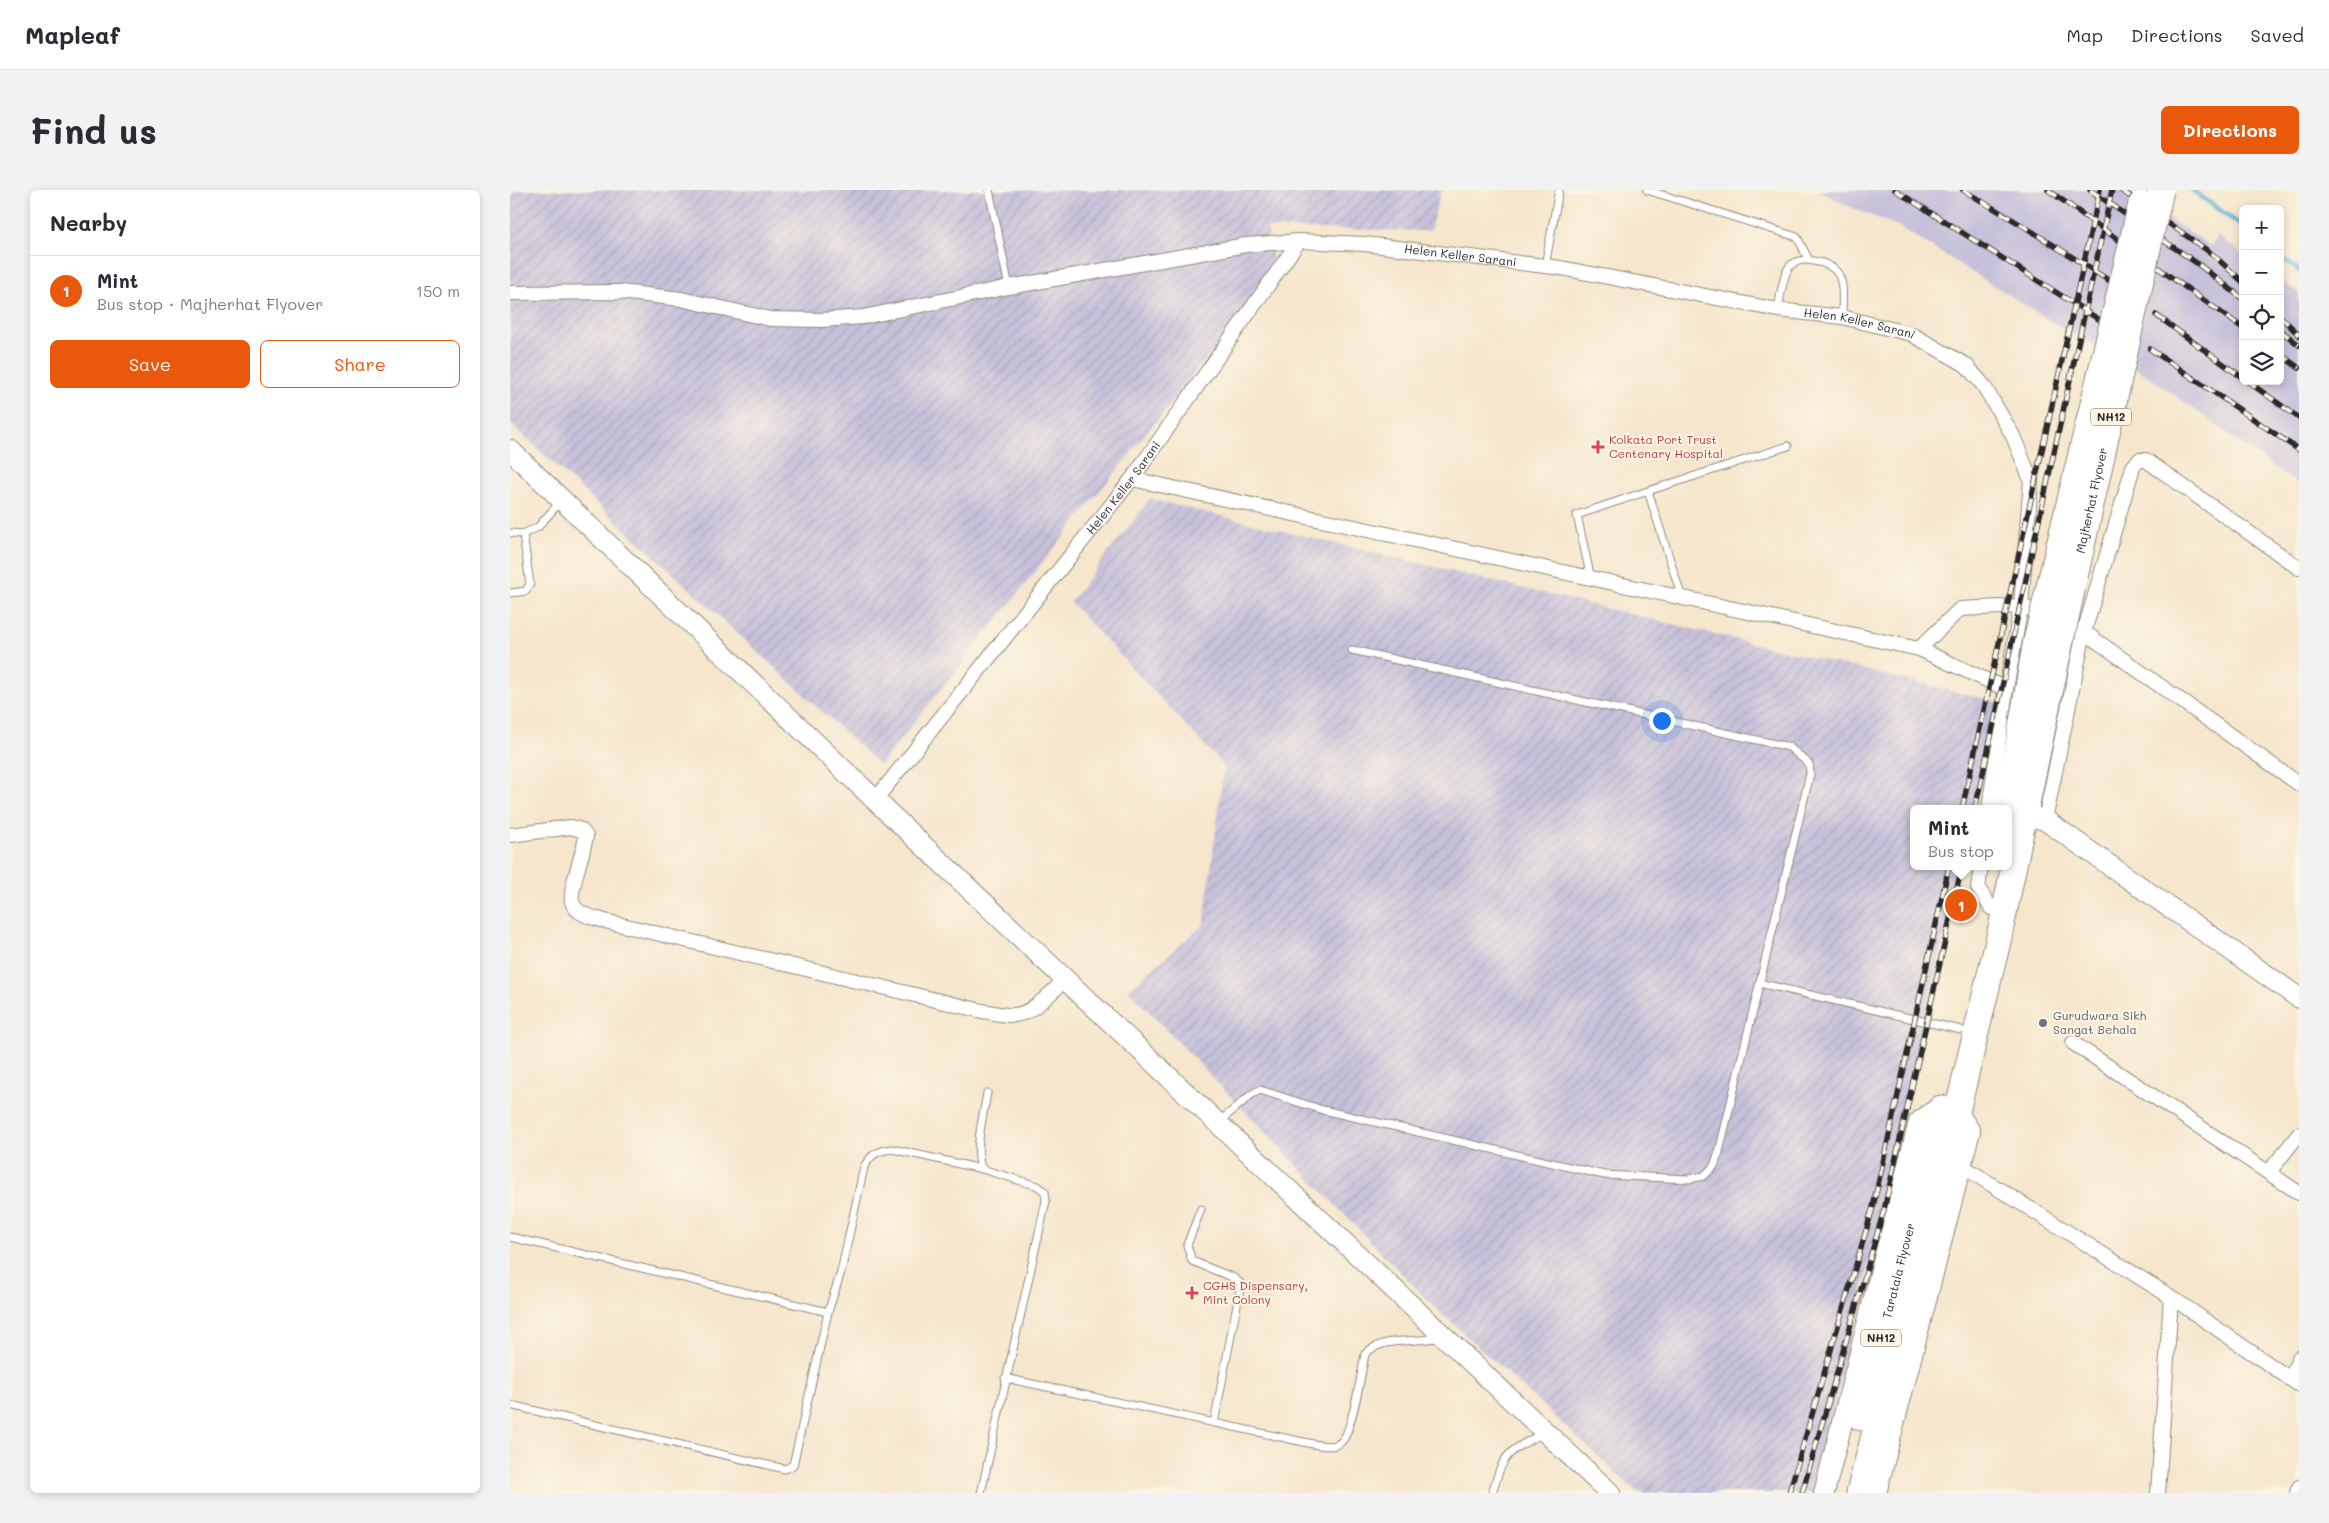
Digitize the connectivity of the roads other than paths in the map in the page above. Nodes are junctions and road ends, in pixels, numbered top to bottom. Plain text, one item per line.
1 (989, 190) edge
2 (1559, 190) edge
3 (1647, 190) edge
4 (2144, 190) edge
5 (2162, 190) edge
6 (1299, 241) junction
7 (1810, 260) junction
8 (1545, 266) junction
9 (1009, 287) junction
10 (510, 293) edge
11 (1778, 310) junction
12 (1842, 318) junction
13 (1788, 446) dead end
14 (510, 450) edge
15 (1132, 478) junction
16 (1648, 491) junction
17 (562, 499) junction
18 (510, 533) edge
19 (523, 534) junction
20 (2299, 568) edge
21 (1591, 580) junction
22 (510, 593) edge
23 (1682, 598) junction
24 (2020, 606) junction
25 (2084, 632) junction
26 (2048, 643) junction
27 (1918, 649) junction
28 (1352, 650) dead end
29 (2006, 689) junction
30 (2299, 784) edge
31 (875, 800) junction
32 (1990, 805) edge
33 (2022, 813) edge
34 (510, 835) edge
35 (2012, 869) edge
36 (1980, 870) edge
37 (1997, 870) edge
38 (2012, 870) edge
39 (1991, 908) junction
40 (1065, 980) junction
41 (1759, 983) junction
42 (2299, 998) edge
43 (1961, 1030) junction
44 (2073, 1043) dead end
45 (987, 1093) dead end
46 (1949, 1108) junction
47 (1218, 1123) junction
48 (2299, 1134) edge
49 (1962, 1166) junction
50 (982, 1169) junction
51 (2269, 1172) junction
52 (1928, 1191) junction
53 (2299, 1193) edge
54 (1200, 1209) dead end
55 (510, 1237) edge
56 (2171, 1297) junction
57 (828, 1312) junction
58 (1443, 1336) junction
59 (2299, 1358) edge
60 (1005, 1378) junction
61 (2295, 1382) edge
62 (510, 1404) edge
63 (1214, 1423) junction
64 (1545, 1432) junction
65 (2299, 1487) edge
66 (982, 1493) edge
67 (1492, 1493) edge
68 (1610, 1493) edge
69 (1824, 1493) edge
70 (1842, 1493) edge
71 (1859, 1493) edge
72 (1876, 1493) edge
73 (2158, 1493) edge
74 (2296, 1493) edge

1 - 9 lane
2 - 8 lane
3 - 7 lane
4 - 26 highway, Majherhat Flyover / NH12, bridge
5 - 26 highway, Majherhat Flyover / NH12, bridge
6 - 8 street, Helen Keller Sarani
6 - 9 street
6 - 15 street, Helen Keller Sarani
7 - 11 lane
7 - 12 lane
8 - 11 street, Helen Keller Sarani
9 - 10 street
11 - 12 street, Helen Keller Sarani
12 - 24 street, Helen Keller Sarani
13 - 16 lane
14 - 17 street
15 - 21 street
15 - 31 street, Helen Keller Sarani
16 - 21 lane
16 - 23 lane
17 - 19 lane
17 - 31 street
18 - 19 lane
19 - 22 lane
20 - 25 street
21 - 23 street
23 - 27 street
24 - 25 street
24 - 27 street
24 - 29 street, Helen Keller Sarani
25 - 30 street
25 - 33 street
26 - 33 highway, Majherhat Flyover / NH12
27 - 29 street
28 - 41 lane
29 - 32 street, Helen Keller Sarani
31 - 40 street
33 - 35 highway, NH12
33 - 42 street
34 - 40 street
36 - 39 street
37 - 39 highway, NH12
38 - 46 highway, NH12
39 - 43 highway, NH12
40 - 47 street
41 - 43 lane
41 - 47 lane
43 - 46 highway, NH12
44 - 51 street
45 - 50 lane
46 - 49 street
46 - 52 highway, Taratala Flyover / NH12
46 - 69 street
47 - 58 street
48 - 51 street
49 - 56 street
49 - 72 street
50 - 57 lane
50 - 60 lane
51 - 53 street
52 - 70 highway, Taratala Flyover / NH12
52 - 71 highway, Taratala Flyover / NH12
54 - 63 lane
55 - 57 lane
56 - 61 street
56 - 73 street
57 - 62 lane
58 - 63 lane
58 - 64 street
59 - 61 street
60 - 63 lane
60 - 66 lane
64 - 67 lane
64 - 68 street
65 - 74 street

